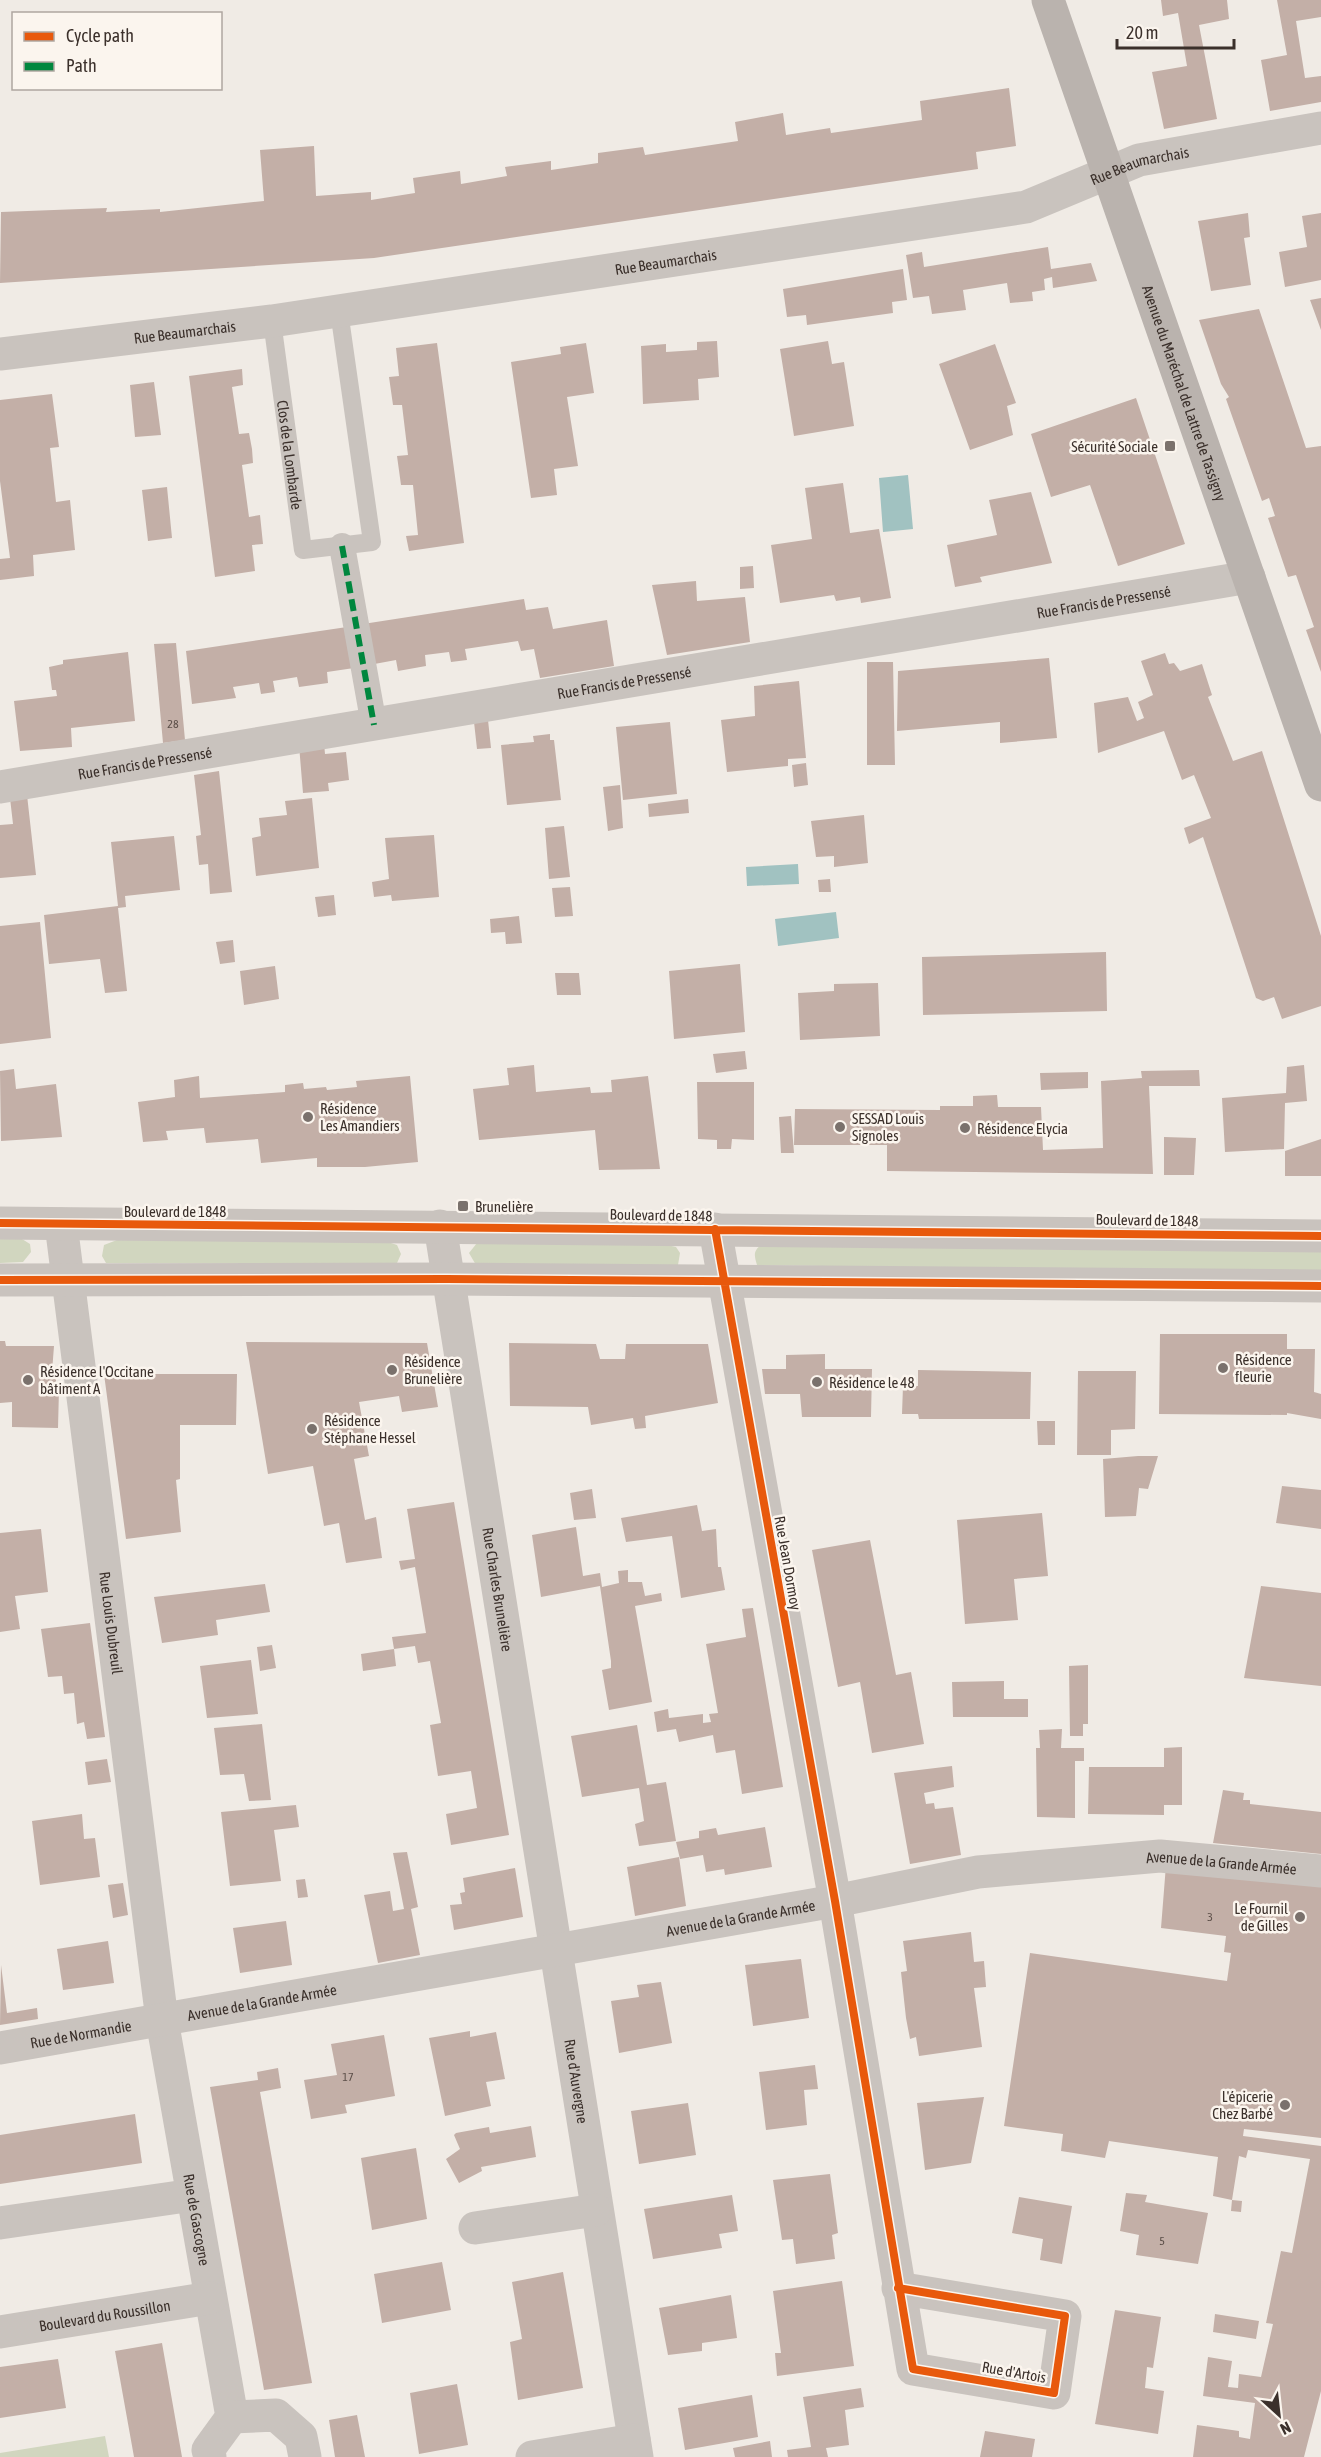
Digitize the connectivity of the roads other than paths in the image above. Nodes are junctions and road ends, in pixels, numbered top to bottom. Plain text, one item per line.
1 (1048, 0) edge
2 (1321, 128) edge
3 (1108, 172) junction
4 (339, 311) junction
5 (272, 321) junction
6 (0, 354) edge
7 (342, 546) junction
8 (1248, 577) junction
9 (374, 725) junction
10 (1321, 784) edge
11 (0, 787) edge
12 (0, 1223) edge
13 (61, 1224) junction
14 (440, 1226) junction
15 (715, 1229) junction
16 (1321, 1236) edge
17 (447, 1278) junction
18 (0, 1280) edge
19 (69, 1280) junction
20 (723, 1282) junction
21 (1321, 1286) edge
22 (1321, 1871) edge
23 (835, 1901) junction
24 (555, 1951) junction
25 (162, 2020) junction
26 (0, 2048) edge
27 (193, 2195) junction
28 (596, 2210) junction
29 (0, 2223) edge
30 (475, 2228) dead end
31 (898, 2288) junction
32 (210, 2298) junction
33 (0, 2332) edge
34 (232, 2417) junction
35 (635, 2448) edge
36 (210, 2457) edge
37 (305, 2457) edge
38 (532, 2457) edge

1 - 3 main road, Avenue du Maréchal de Lattre de Tassigny
2 - 3 street, Rue Beaumarchais
3 - 4 street, Rue Beaumarchais
3 - 8 main road, Avenue du Maréchal de Lattre de Tassigny
4 - 5 street, Rue Beaumarchais
4 - 7 lane, Clos de la Lombarde
5 - 6 street, Rue Beaumarchais
5 - 7 lane, Clos de la Lombarde
7 - 9 street
8 - 9 street, Rue Francis de Pressensé
8 - 10 main road, Avenue du Maréchal de Lattre de Tassigny
9 - 11 street, Rue Francis de Pressensé
12 - 13 street, Boulevard de 1848
13 - 14 street, Boulevard de 1848
13 - 19 street, Rue Louis Dubreuil
14 - 15 street, Boulevard de 1848
14 - 17 street, Rue Charles Brunelière
15 - 16 street, Boulevard de 1848
15 - 20 street, Rue Jean Dormoy
17 - 19 street
17 - 20 street
17 - 24 street, Rue Charles Brunelière
18 - 19 street
19 - 25 street, Rue Louis Dubreuil
20 - 21 street
20 - 23 street, Rue Jean Dormoy
22 - 23 street, Avenue de la Grande Armée
23 - 24 street, Avenue de la Grande Armée
23 - 31 street, Rue d'Artois
24 - 25 street, Avenue de la Grande Armée
24 - 28 street, Rue d'Auvergne
25 - 26 street, Rue de Normandie
25 - 27 street, Rue de Gascogne
27 - 29 street
27 - 32 street, Rue de Gascogne
28 - 30 street
28 - 35 street, Rue d'Auvergne
31 - 31 street, Rue d'Artois
32 - 33 street, Boulevard du Roussillon
32 - 34 street, Rue de Gascogne
34 - 36 street
34 - 37 street
35 - 38 street, Rue d'Auvergne

